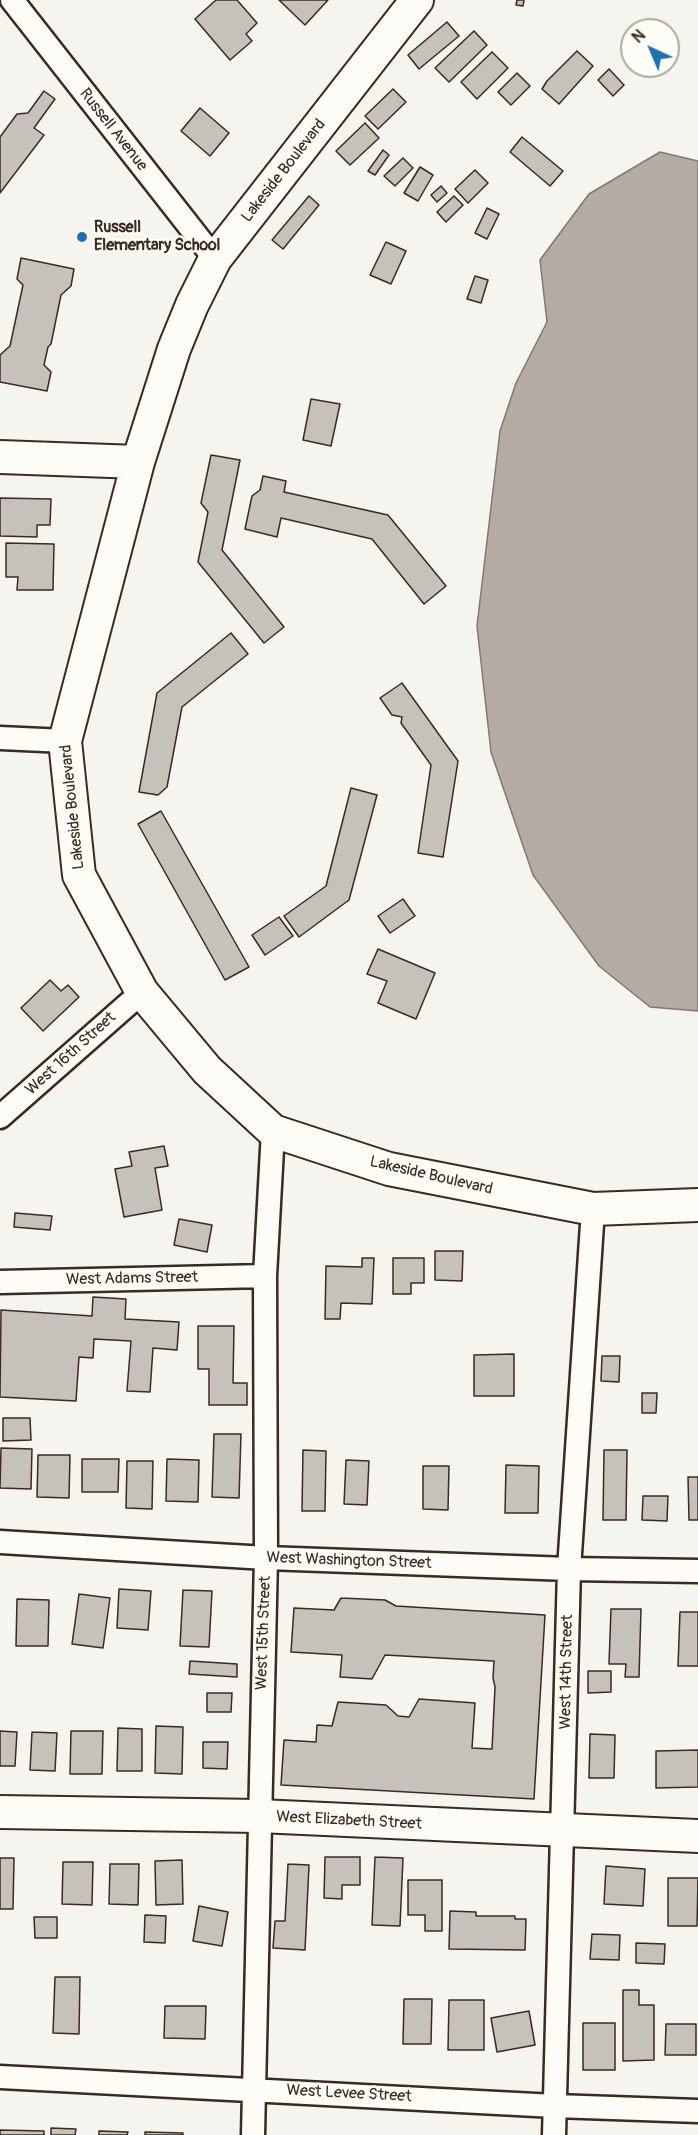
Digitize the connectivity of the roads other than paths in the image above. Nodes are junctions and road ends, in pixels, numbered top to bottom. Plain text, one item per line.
1 (12, 0) edge
2 (417, 0) edge
3 (214, 259) junction
4 (0, 457) edge
5 (138, 462) junction
6 (0, 738) edge
7 (65, 741) junction
8 (142, 992) junction
9 (0, 1117) edge
10 (273, 1131) junction
11 (698, 1205) edge
12 (593, 1209) junction
13 (265, 1276) junction
14 (0, 1282) edge
15 (0, 1542) edge
16 (266, 1558) junction
17 (569, 1569) junction
18 (698, 1571) edge
19 (0, 1812) edge
20 (259, 1816) junction
21 (563, 1831) junction
22 (698, 1836) edge
23 (0, 2077) edge
24 (255, 2089) junction
25 (555, 2106) junction
26 (698, 2111) edge
27 (253, 2135) edge
28 (554, 2135) edge

1 - 3 street, Russell Avenue
2 - 3 street, Lakeside Boulevard
3 - 5 street, Lakeside Boulevard
4 - 5 street
5 - 7 street, Lakeside Boulevard
6 - 7 street
7 - 8 street, Lakeside Boulevard
8 - 9 street, West 16th Street
8 - 10 street, Lakeside Boulevard
10 - 12 street, Lakeside Boulevard
10 - 13 street, West 15th Street
11 - 12 street, Lakeside Boulevard
12 - 17 street, West 14th Street
13 - 14 street, West Adams Street
13 - 16 street, West 15th Street
15 - 16 street, West Washington Street
16 - 17 street, West Washington Street
16 - 20 street, West 15th Street
17 - 18 street, West Washington Street
17 - 21 street, West 14th Street
19 - 20 street, West Elizabeth Street
20 - 21 street, West Elizabeth Street
20 - 24 street, West 15th Street
21 - 22 street, West Elizabeth Street
21 - 25 street, West 14th Street
23 - 24 street, West Levee Street
24 - 25 street, West Levee Street
24 - 27 street, West 15th Street
25 - 26 street, West Levee Street
25 - 28 street, West 14th Street

